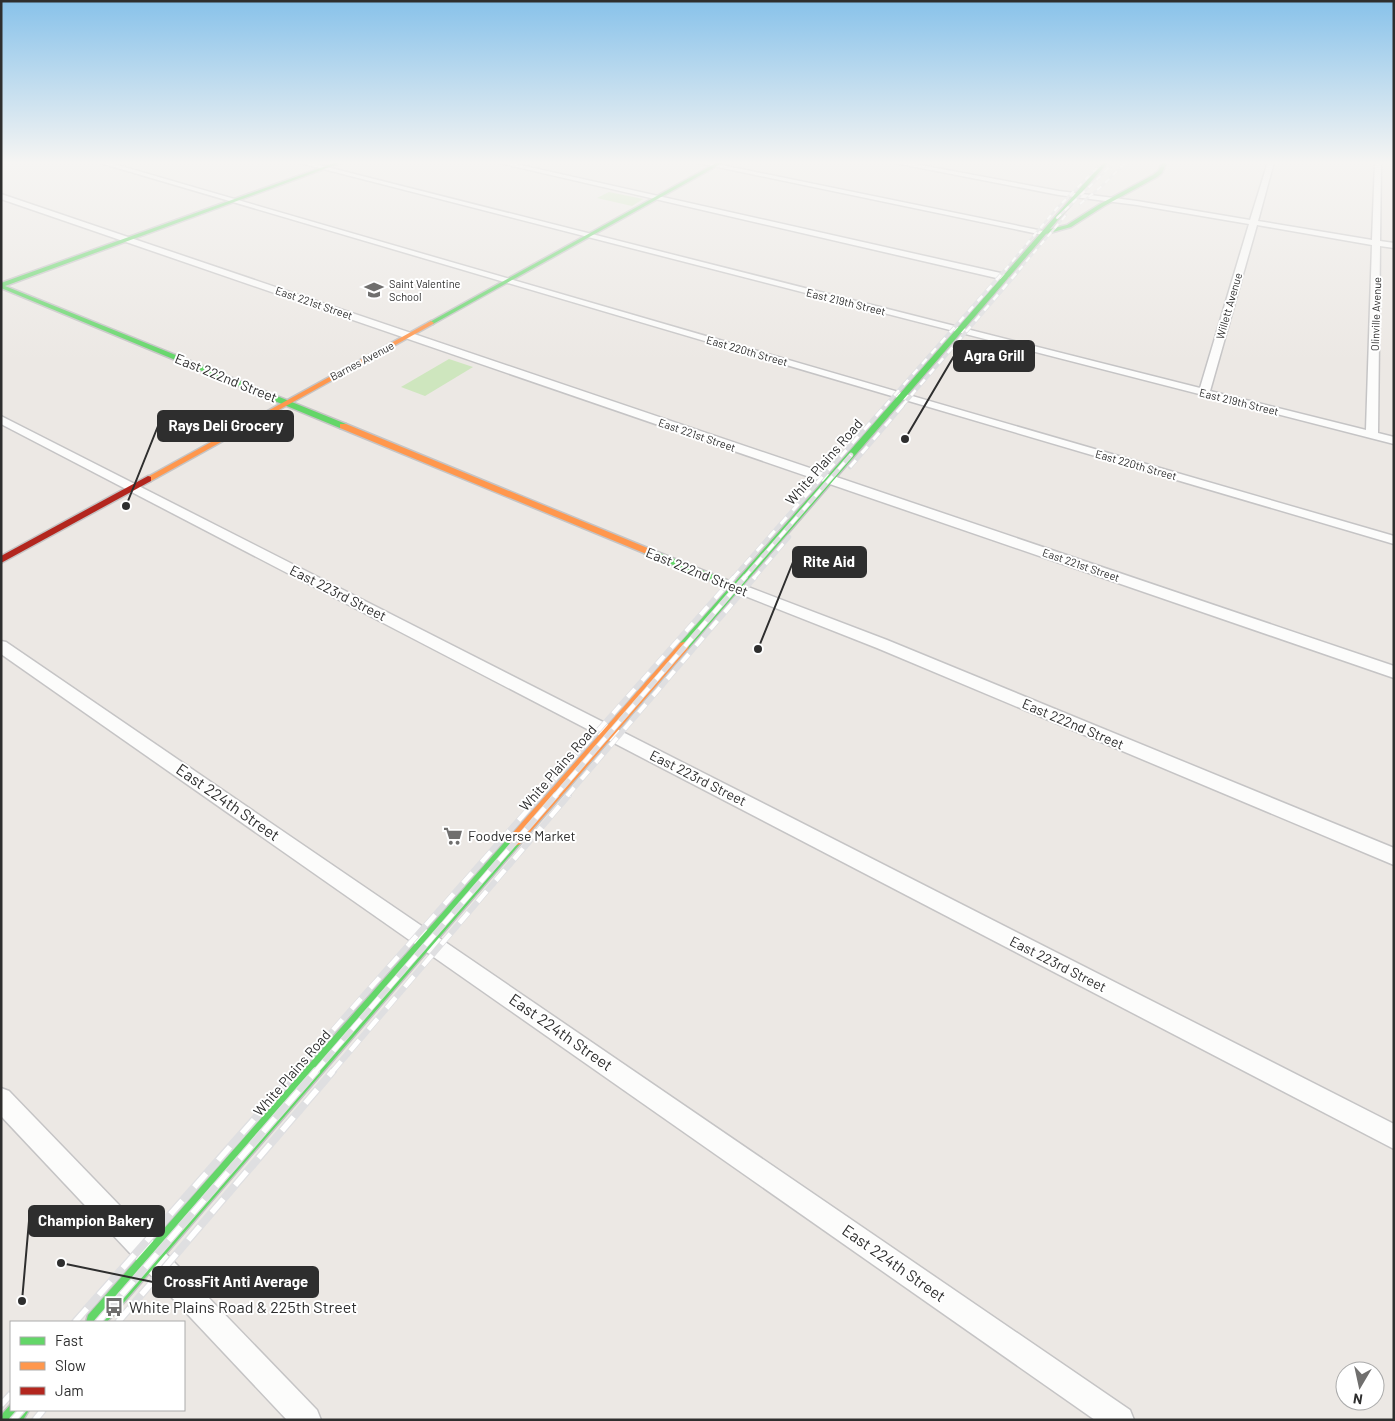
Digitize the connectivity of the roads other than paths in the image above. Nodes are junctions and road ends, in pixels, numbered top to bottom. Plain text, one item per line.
1 (96, 228) edge
2 (157, 228) edge
3 (327, 228) edge
4 (560, 228) edge
5 (604, 228) edge
6 (793, 228) edge
7 (1021, 228) edge
8 (1047, 228) edge
9 (1060, 228) edge
10 (1251, 228) edge
11 (1286, 228) edge
12 (1377, 228) edge
13 (1043, 233) junction
14 (590, 236) junction
15 (127, 239) junction
16 (1377, 243) junction
17 (1394, 246) edge
18 (1005, 276) junction
19 (508, 281) junction
20 (1, 285) edge
21 (958, 330) junction
22 (409, 336) junction
23 (1204, 393) junction
24 (901, 396) junction
25 (286, 402) junction
26 (1, 419) edge
27 (1372, 436) junction
28 (1394, 441) edge
29 (829, 479) junction
30 (132, 487) junction
31 (1394, 540) edge
32 (1, 560) edge
33 (735, 587) junction
34 (1, 646) edge
35 (1394, 672) edge
36 (608, 732) junction
37 (1394, 857) edge
38 (427, 940) junction
39 (1, 1100) edge
40 (1394, 1137) edge
41 (152, 1257) junction
42 (96, 1321) edge
43 (307, 1420) edge
44 (1120, 1420) edge

1 - 15 street, East 221st Street
2 - 15 street
3 - 19 street, East 220th Street
4 - 14 street, East 219th Street
5 - 14 street, Barnes Avenue
6 - 18 street
7 - 13 street
8 - 13 street, White Plains Road
9 - 13 street, White Plains Road
10 - 23 street, Willett Avenue
11 - 16 street
12 - 16 street, Olinville Avenue
13 - 18 street, White Plains Road
14 - 19 street, Barnes Avenue
14 - 21 street, East 219th Street
15 - 20 street
15 - 22 street, East 221st Street
16 - 17 street
16 - 27 street, Olinville Avenue
18 - 21 street, White Plains Road
19 - 22 street, Barnes Avenue
19 - 24 street, East 220th Street
20 - 25 street, East 222nd Street
21 - 23 street, East 219th Street
21 - 24 street, White Plains Road
22 - 25 street, Barnes Avenue
22 - 29 street, East 221st Street
23 - 27 street, East 219th Street
24 - 29 street, White Plains Road
24 - 31 street, East 220th Street
25 - 30 street, Barnes Avenue
25 - 33 street, East 222nd Street
26 - 30 street, East 223rd Street
27 - 28 street, East 219th Street
29 - 33 street, White Plains Road
29 - 35 street, East 221st Street
30 - 32 street, Barnes Avenue
30 - 36 street, East 223rd Street
33 - 36 street, White Plains Road
33 - 37 street, East 222nd Street
34 - 38 street, East 224th Street
36 - 38 street, White Plains Road
36 - 40 street, East 223rd Street
38 - 41 street, White Plains Road
38 - 44 street, East 224th Street
39 - 41 street
41 - 42 street, White Plains Road
41 - 43 street

